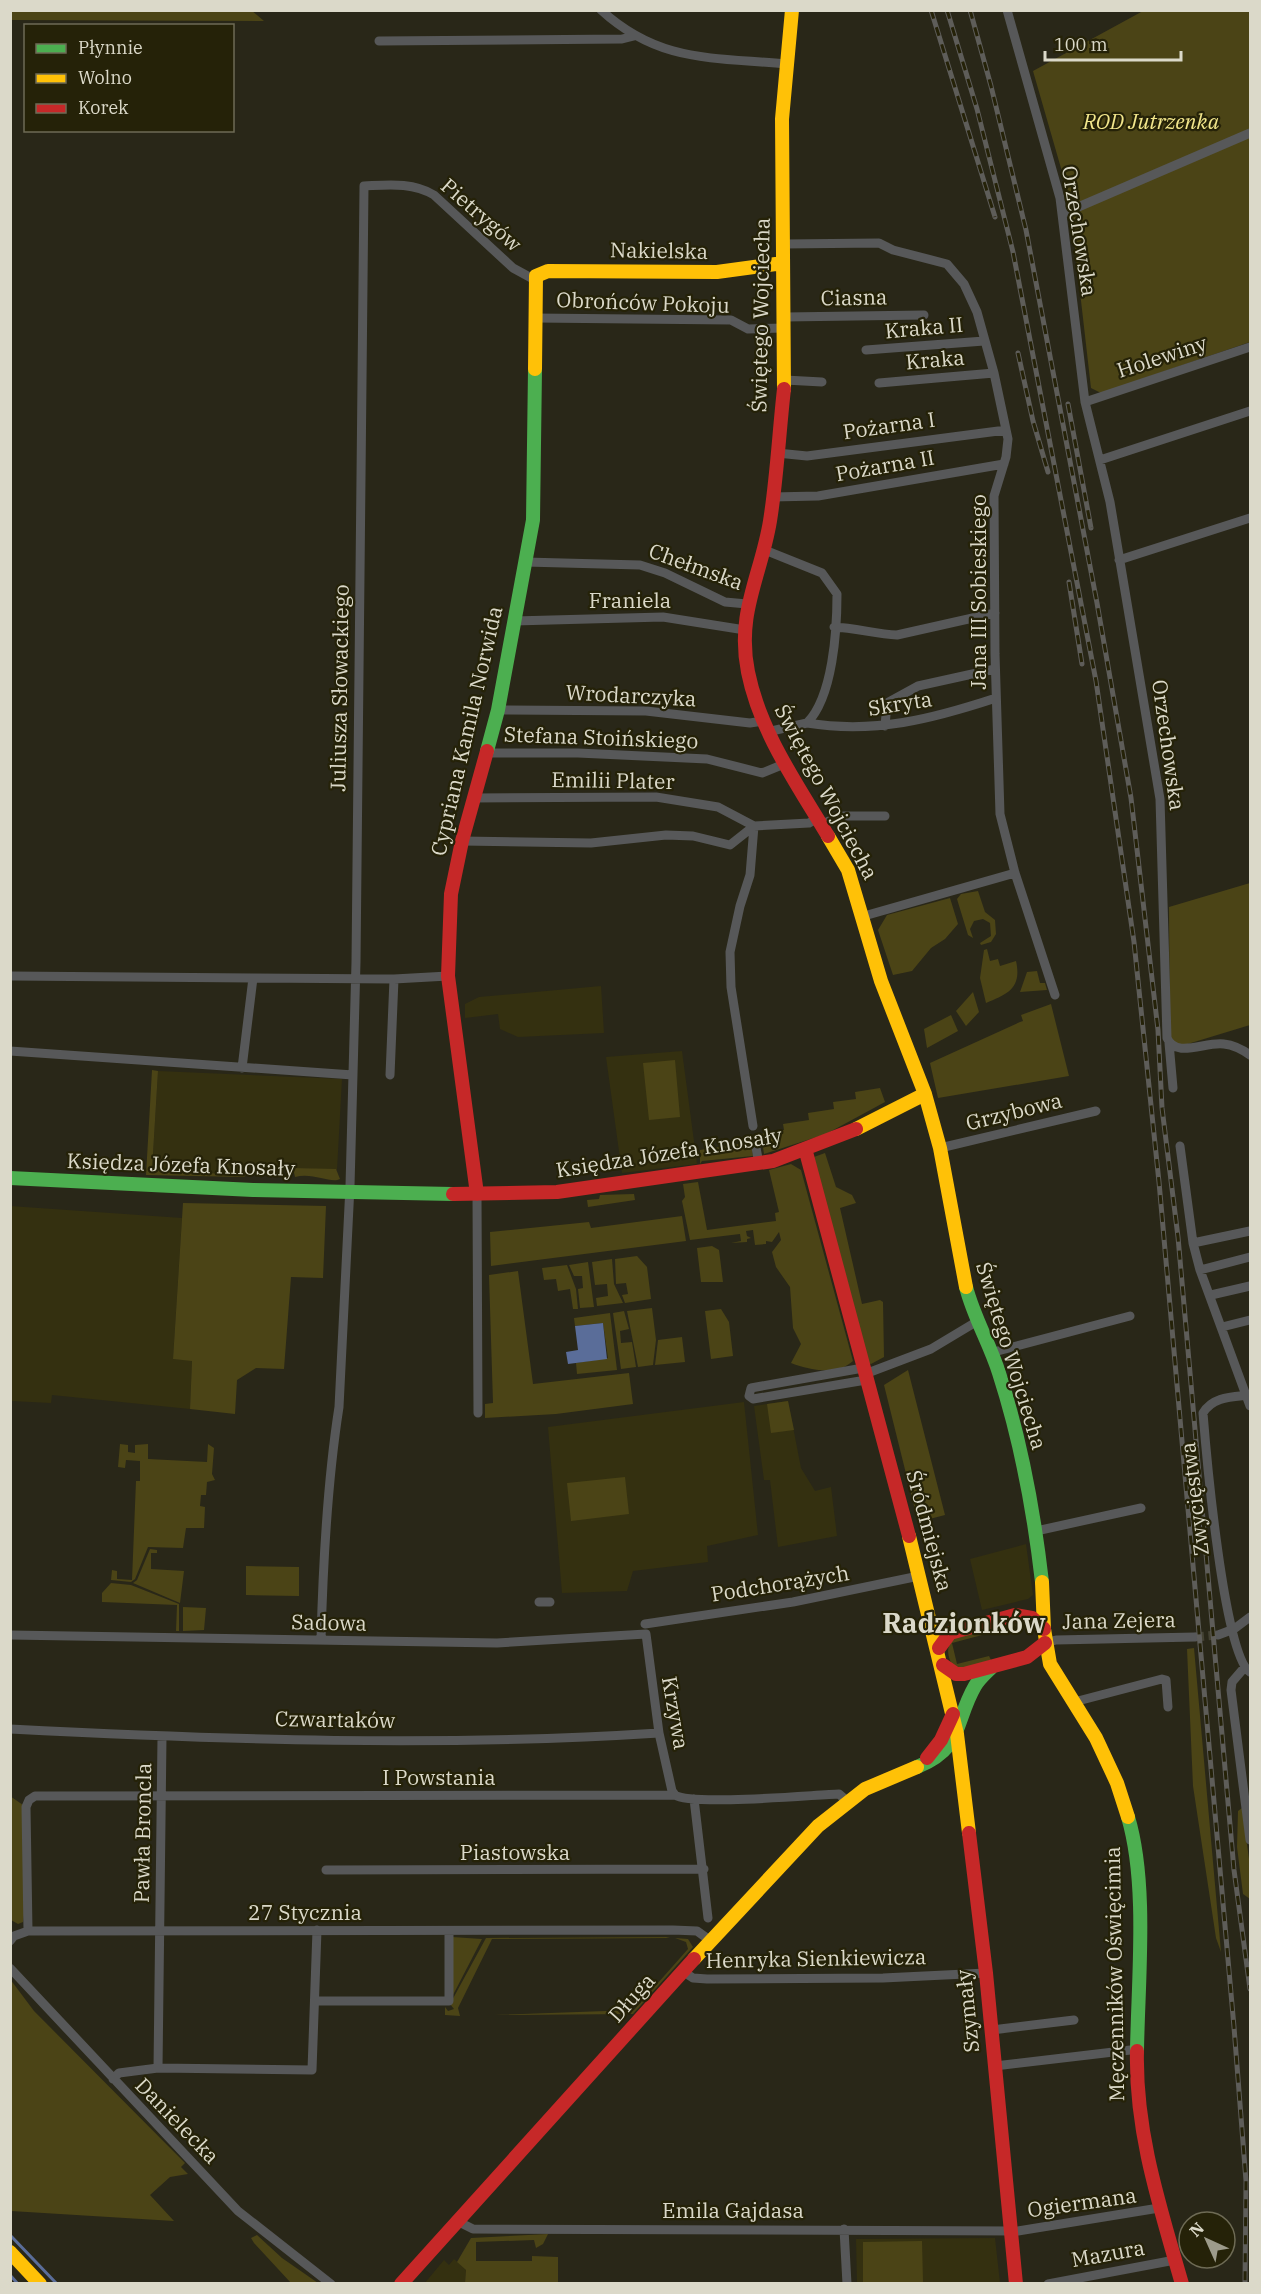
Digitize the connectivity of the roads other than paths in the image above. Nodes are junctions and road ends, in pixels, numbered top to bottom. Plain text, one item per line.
1 (601, 10) edge
2 (792, 10) edge
3 (1007, 10) edge
4 (634, 36) junction
5 (379, 41) dead end
6 (786, 64) junction
7 (1251, 133) edge
8 (364, 186) joint
9 (1062, 214) junction
10 (784, 244) junction
11 (783, 263) junction
12 (535, 278) junction
13 (924, 315) dead end
14 (535, 318) junction
15 (785, 323) junction
16 (984, 341) junction
17 (1251, 347) edge
18 (866, 350) dead end
19 (994, 373) junction
20 (785, 380) junction
21 (822, 382) dead end
22 (879, 383) dead end
23 (1085, 402) junction
24 (1251, 411) edge
25 (1006, 430) junction
26 (777, 453) junction
27 (1100, 460) junction
28 (1004, 464) junction
29 (772, 497) junction
30 (1251, 518) edge
31 (762, 549) junction
32 (1119, 560) junction
33 (525, 562) junction
34 (747, 604) junction
35 (995, 613) junction
36 (514, 621) junction
37 (834, 627) junction
38 (745, 630) junction
39 (995, 669) junction
40 (996, 698) junction
41 (498, 710) junction
42 (807, 723) junction
43 (765, 726) junction
44 (885, 726) junction
45 (486, 753) junction
46 (784, 765) junction
47 (473, 798) junction
48 (885, 816) dead end
49 (818, 822) junction
50 (754, 826) junction
51 (462, 841) junction
52 (1016, 873) junction
53 (864, 916) junction
54 (10, 976) edge
55 (448, 976) junction
56 (253, 978) junction
57 (356, 978) junction
58 (394, 979) junction
59 (1055, 995) dead end
60 (1168, 1041) junction
61 (10, 1052) edge
62 (1251, 1055) edge
63 (242, 1068) junction
64 (353, 1075) junction
65 (390, 1076) dead end
66 (1173, 1088) dead end
67 (925, 1094) junction
68 (1096, 1111) dead end
69 (753, 1126) dead end
70 (755, 1142) dead end
71 (1180, 1146) dead end
72 (940, 1148) junction
73 (806, 1152) junction
74 (759, 1164) junction
75 (10, 1178) edge
76 (349, 1191) junction
77 (477, 1194) junction
78 (1251, 1231) edge
79 (1193, 1243) junction
80 (1251, 1257) edge
81 (1200, 1270) junction
82 (1251, 1286) edge
83 (1211, 1296) junction
84 (1130, 1316) dead end
85 (1251, 1320) edge
86 (976, 1322) junction
87 (1222, 1327) junction
88 (990, 1353) junction
89 (865, 1374) junction
90 (1249, 1395) edge
91 (1251, 1406) edge
92 (478, 1413) dead end
93 (1141, 1508) dead end
94 (1036, 1531) junction
95 (919, 1576) junction
96 (538, 1602) dead end
97 (550, 1602) dead end
98 (1251, 1617) edge
99 (646, 1629) junction
100 (1234, 1629) junction
101 (10, 1635) edge
102 (1218, 1635) tunnel mouth
103 (1044, 1636) junction
104 (1195, 1638) tunnel mouth
105 (321, 1640) junction
106 (939, 1648) junction
107 (943, 1665) junction
108 (991, 1668) junction
109 (1247, 1670) edge
110 (1074, 1702) junction
111 (1168, 1707) dead end
112 (953, 1714) junction
113 (10, 1729) edge
114 (659, 1733) junction
115 (957, 1734) junction
116 (162, 1737) junction
117 (933, 1761) junction
118 (916, 1767) junction
119 (960, 1773) junction
120 (675, 1795) junction
121 (162, 1796) junction
122 (693, 1799) junction
123 (847, 1801) junction
124 (1251, 1840) edge
125 (704, 1869) junction
126 (326, 1870) dead end
127 (708, 1918) dead end
128 (317, 1930) junction
129 (28, 1931) junction
130 (159, 1931) junction
131 (449, 1931) junction
132 (10, 1941) edge
133 (711, 1941) junction
134 (10, 1968) edge
135 (684, 1972) junction
136 (986, 1973) junction
137 (315, 2001) junction
138 (1074, 2020) dead end
139 (992, 2030) junction
140 (1138, 2049) junction
141 (995, 2066) junction
142 (158, 2068) junction
143 (113, 2079) junction
144 (1159, 2208) junction
145 (457, 2222) junction
146 (844, 2229) junction
147 (1011, 2229) junction
148 (10, 2252) edge
149 (1175, 2260) junction
150 (40, 2283) edge
151 (331, 2283) edge
152 (401, 2283) edge
153 (847, 2283) edge
154 (1016, 2283) edge
155 (1048, 2283) edge
156 (1182, 2283) edge

1 - 4 street
2 - 6 street, Świętego Wojciecha
3 - 9 street, Orzechowska
4 - 5 street
4 - 6 street
6 - 10 street, Świętego Wojciecha
7 - 9 street
8 - 12 street, Pietrygów
8 - 57 street, Juliusza Słowackiego
9 - 23 street, Orzechowska
10 - 11 street, Świętego Wojciecha
10 - 16 street, Jana III Sobieskiego
11 - 12 street, Nakielska
11 - 15 street, Świętego Wojciecha
12 - 14 street, Cypriana Kamila Norwida
13 - 15 street, Ciasna
14 - 15 street, Obrońców Pokoju
14 - 33 street, Cypriana Kamila Norwida
15 - 20 street, Świętego Wojciecha
16 - 18 street, Kraka II
16 - 19 street, Jana III Sobieskiego
17 - 23 street, Holewiny
19 - 22 street, Kraka
19 - 25 street, Jana III Sobieskiego
20 - 21 street
20 - 26 street, Świętego Wojciecha
23 - 27 street, Orzechowska
24 - 27 street
25 - 26 street, Pożarna I
25 - 28 street, Jana III Sobieskiego
26 - 29 street, Świętego Wojciecha
27 - 32 street, Orzechowska
28 - 29 street, Pożarna II
28 - 35 street, Jana III Sobieskiego
29 - 31 street, Świętego Wojciecha
30 - 32 street
31 - 34 street, Świętego Wojciecha
31 - 37 street
32 - 60 street, Orzechowska
33 - 34 street, Chełmska
33 - 36 street, Cypriana Kamila Norwida
34 - 38 street, Świętego Wojciecha
35 - 37 street
35 - 39 street, Jana III Sobieskiego
36 - 38 street, Franiela
36 - 41 street, Cypriana Kamila Norwida
37 - 42 street
38 - 43 street, Świętego Wojciecha
39 - 40 street, Jana III Sobieskiego
39 - 44 street
40 - 44 street, Skryta
40 - 52 street, Jana III Sobieskiego
41 - 43 street, Wrodarczyka
41 - 45 street, Cypriana Kamila Norwida
42 - 43 street, Wrodarczyka
42 - 44 street, Skryta
43 - 46 street, Świętego Wojciecha
45 - 46 street, Stefana Stoińskiego
45 - 47 street, Cypriana Kamila Norwida
46 - 49 street, Świętego Wojciecha
47 - 50 street, Emilii Plater
47 - 51 street, Cypriana Kamila Norwida
48 - 49 street
49 - 50 street
49 - 53 street, Świętego Wojciecha
50 - 51 street
50 - 69 street
51 - 55 street, Cypriana Kamila Norwida
52 - 53 street
52 - 59 street, Jana III Sobieskiego
53 - 67 street, Świętego Wojciecha
54 - 56 street
55 - 58 street
55 - 77 street, Cypriana Kamila Norwida
56 - 57 street
56 - 63 street
57 - 58 street
57 - 64 street, Juliusza Słowackiego
58 - 65 street
60 - 62 street
60 - 66 street, Orzechowska
61 - 63 street
63 - 64 street
64 - 76 street, Juliusza Słowackiego
67 - 72 street, Świętego Wojciecha
67 - 73 street, Księdza Józefa Knosały
68 - 72 street, Grzybowa
70 - 74 street
71 - 79 street
72 - 86 street, Świętego Wojciecha
73 - 74 street, Księdza Józefa Knosały
73 - 89 street, Śródmiejska
74 - 77 street, Księdza Józefa Knosały
75 - 76 street, Księdza Józefa Knosały
76 - 77 street, Księdza Józefa Knosały
76 - 105 street
77 - 92 street
78 - 79 street
79 - 81 street
80 - 81 street
81 - 83 street
82 - 83 street
83 - 87 street
84 - 88 street
85 - 87 street
86 - 88 street, Świętego Wojciecha
86 - 89 street
87 - 90 street
88 - 94 street, Świętego Wojciecha
89 - 89 street
89 - 95 street, Śródmiejska
90 - 91 street
90 - 100 street, Zwycięstwa
93 - 94 street
94 - 103 street, Świętego Wojciecha
95 - 99 street, Podchorążych
95 - 106 street, Śródmiejska
96 - 97 street
98 - 100 street
99 - 105 street, Sadowa
99 - 114 street, Krzywa
100 - 102 street
100 - 109 street, Zwycięstwa
101 - 105 street, Sadowa
103 - 104 street, Jana Zejera
103 - 106 street
103 - 108 street
103 - 110 street, Męczenników Oświęcimia
106 - 107 street, Śródmiejska
107 - 108 street
107 - 112 street, Śródmiejska
108 - 115 street, Długa
109 - 124 street
110 - 111 street
110 - 140 street, Męczenników Oświęcimia
112 - 115 street, Śródmiejska
112 - 118 street, Długa
113 - 116 street, Czwartaków
114 - 116 street, Czwartaków
114 - 120 street, Krzywa
115 - 117 street, Długa
115 - 119 street, Szymały
116 - 121 street, Pawła Broncla
117 - 118 street, Długa
117 - 119 street
118 - 123 street, Długa
119 - 136 street, Szymały
120 - 121 street, I Powstania
120 - 122 street, I Powstania
121 - 129 street, I Powstania
121 - 130 street, Pawła Broncla
122 - 123 street, I Powstania
122 - 125 street
123 - 133 street, Długa
125 - 126 street, Piastowska
125 - 127 street
128 - 130 street, 27 Stycznia
128 - 131 street, 27 Stycznia
128 - 137 street
129 - 130 street, 27 Stycznia
129 - 132 street
130 - 142 street, Pawła Broncla
131 - 133 street, 27 Stycznia
131 - 137 street
133 - 135 street, Długa
134 - 143 street, Danielecka
135 - 136 street, Henryka Sienkiewicza
135 - 145 street, Długa
136 - 139 street, Szymały
137 - 142 street
138 - 139 street
139 - 141 street, Szymały
140 - 141 street
140 - 144 street, Męczenników Oświęcimia
141 - 147 street, Szymały
142 - 143 street
143 - 151 street, Danielecka
144 - 147 street, Ogiermana
144 - 149 street, Męczenników Oświęcimia
145 - 146 street, Emila Gajdasa
145 - 152 street, Długa
146 - 147 street, Emila Gajdasa
146 - 153 street
147 - 154 street, Szymały
148 - 150 street
149 - 155 street, Mazura
149 - 156 street, Męczenników Oświęcimia

